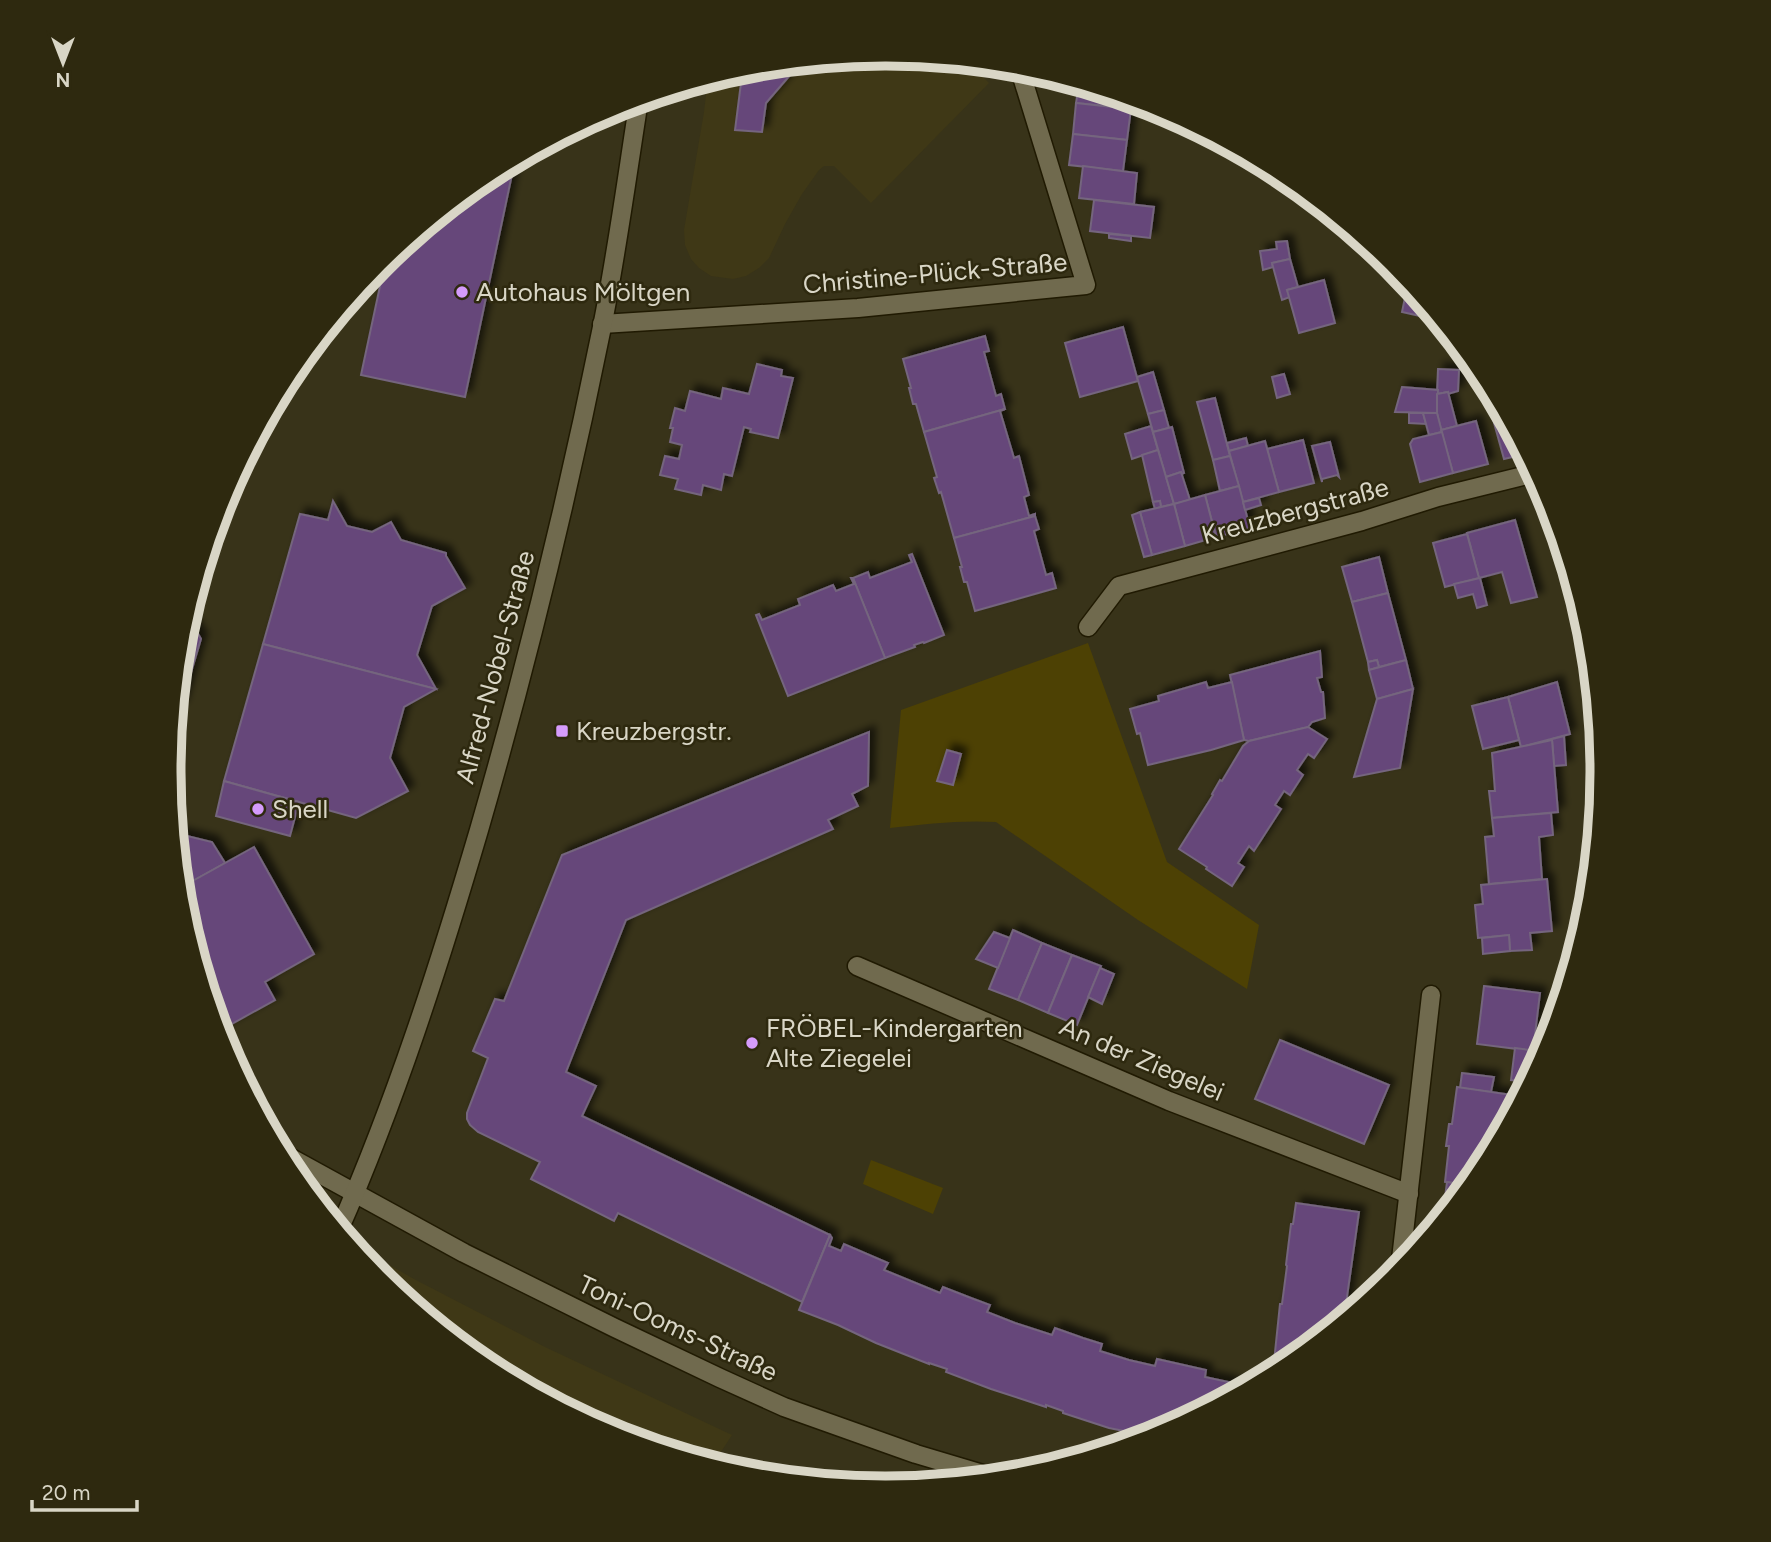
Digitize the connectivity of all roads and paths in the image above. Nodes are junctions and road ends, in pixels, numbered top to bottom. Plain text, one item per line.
1 (1023, 80) edge
2 (637, 112) edge
3 (602, 324) junction
4 (1525, 476) edge
5 (1088, 628) dead end
6 (857, 966) dead end
7 (1432, 995) dead end
8 (301, 1163) edge
9 (356, 1193) junction
10 (1409, 1194) junction
11 (343, 1220) edge
12 (1402, 1250) edge
13 (969, 1470) edge

1 - 3 street, Christine-Plück-Straße
2 - 3 street, Alfred-Nobel-Straße
3 - 9 street, Alfred-Nobel-Straße
4 - 5 street, Kreuzbergstraße
6 - 10 street, An der Ziegelei
7 - 10 street
8 - 9 street, Toni-Ooms-Straße
9 - 11 street, Alfred-Nobel-Straße
9 - 13 street, Toni-Ooms-Straße
10 - 12 street

